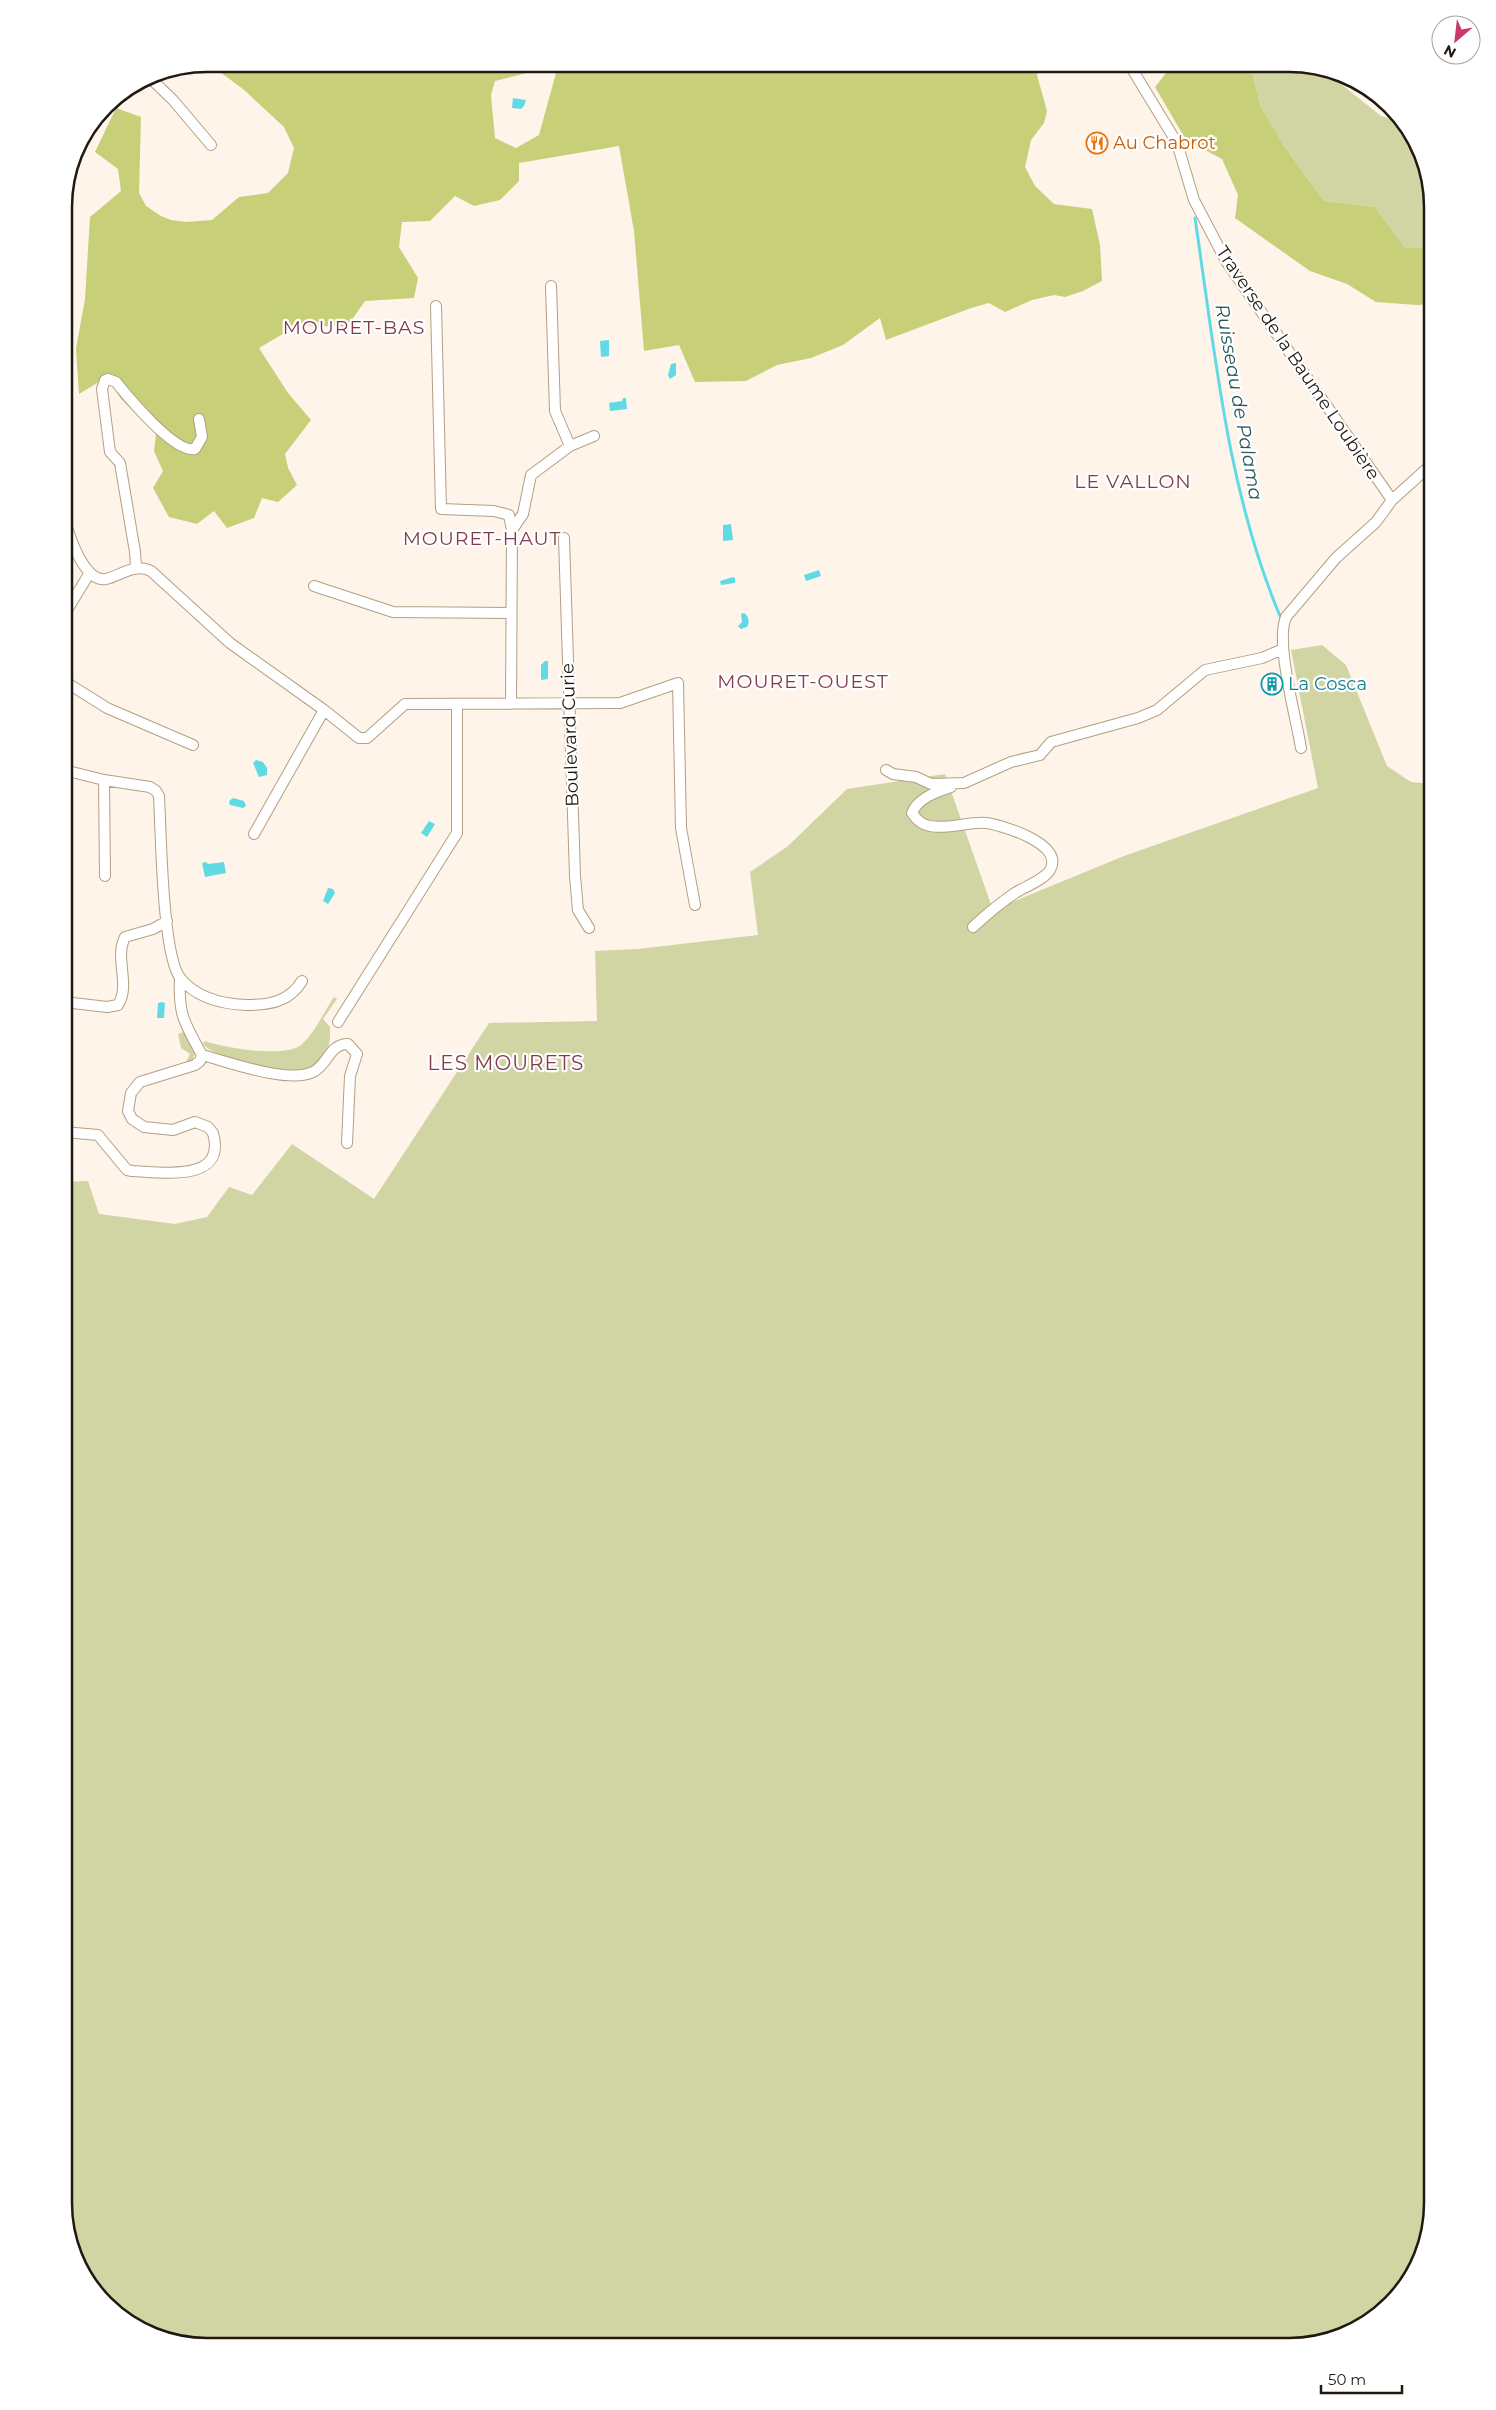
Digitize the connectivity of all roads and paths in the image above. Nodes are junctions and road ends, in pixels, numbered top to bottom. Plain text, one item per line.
1 (1134, 73) edge
2 (156, 83) edge
3 (211, 145) dead end
4 (551, 286) dead end
5 (436, 306) dead end
6 (199, 419) dead end
7 (594, 436) dead end
8 (570, 446) junction
9 (1424, 471) edge
10 (1392, 500) junction
11 (512, 530) junction
12 (564, 538) dead end
13 (73, 542) edge
14 (136, 568) junction
15 (89, 574) junction
16 (314, 586) dead end
17 (73, 601) edge
18 (510, 613) junction
19 (1282, 649) junction
20 (73, 687) edge
21 (568, 703) junction
22 (511, 704) junction
23 (457, 705) junction
24 (324, 710) junction
25 (193, 745) dead end
26 (1301, 748) dead end
27 (886, 770) dead end
28 (73, 772) edge
29 (104, 780) junction
30 (964, 783) junction
31 (254, 834) dead end
32 (105, 876) dead end
33 (695, 905) dead end
34 (166, 921) junction
35 (973, 927) dead end
36 (589, 928) dead end
37 (180, 979) junction
38 (302, 981) dead end
39 (73, 1003) edge
40 (338, 1022) dead end
41 (202, 1055) junction
42 (73, 1133) edge
43 (347, 1143) dead end

1 - 10 street, Traverse de la Baume Loubière
2 - 3 street
4 - 8 street
5 - 11 street
6 - 14 street
7 - 8 street
8 - 11 street
9 - 10 street
10 - 19 street
11 - 18 street
12 - 21 street, Boulevard Curie
13 - 15 street
14 - 15 street
14 - 24 street
15 - 17 street
16 - 18 street
18 - 22 street
19 - 26 street
19 - 30 street
20 - 25 street
21 - 22 street
21 - 33 street
21 - 36 street, Boulevard Curie
22 - 23 street
23 - 24 street
23 - 40 street
24 - 31 street
27 - 30 street
28 - 29 street
29 - 32 street
29 - 34 street
30 - 35 street
34 - 37 street
34 - 39 street
37 - 38 street
37 - 41 street
41 - 42 street
41 - 43 street

